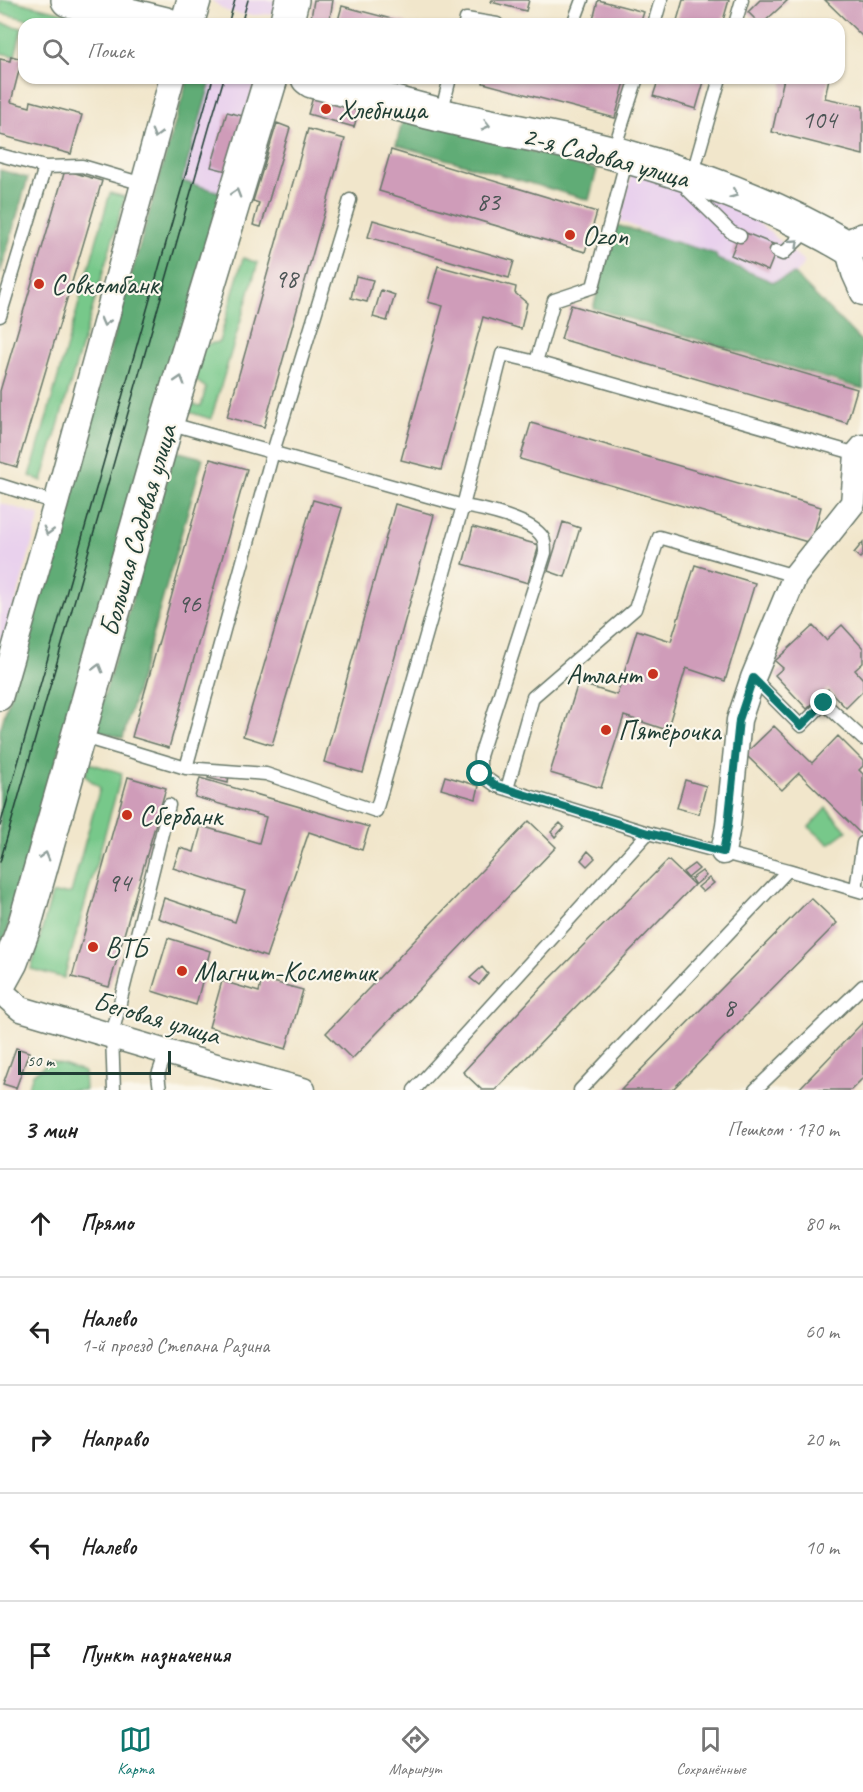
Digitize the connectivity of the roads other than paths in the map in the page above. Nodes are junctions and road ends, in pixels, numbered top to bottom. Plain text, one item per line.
1 (68, 0) edge
2 (194, 0) edge
3 (292, 0) edge
4 (582, 0) edge
5 (742, 0) edge
6 (657, 1) edge
7 (142, 18) edge
8 (189, 18) edge
9 (287, 18) edge
10 (575, 18) edge
11 (655, 18) edge
12 (737, 18) edge
13 (170, 84) edge
14 (269, 84) edge
15 (323, 84) edge
16 (449, 84) edge
17 (636, 84) edge
18 (718, 84) edge
19 (441, 115) junction
20 (0, 155) edge
21 (620, 155) junction
22 (45, 167) junction
23 (691, 177) junction
24 (142, 184) junction
25 (350, 200) dead end
26 (812, 226) junction
27 (740, 236) dead end
28 (855, 243) edge
29 (776, 251) dead end
30 (863, 293) edge
31 (0, 316) edge
32 (536, 362) junction
33 (167, 422) junction
34 (860, 450) edge
35 (273, 452) junction
36 (0, 485) edge
37 (56, 503) junction
38 (464, 507) junction
39 (858, 508) edge
40 (795, 576) junction
41 (753, 678) junction
42 (0, 698) edge
43 (79, 736) junction
44 (863, 740) edge
45 (186, 768) junction
46 (507, 789) junction
47 (169, 805) dead end
48 (648, 833) junction
49 (863, 843) edge
50 (723, 852) junction
51 (788, 870) junction
52 (860, 891) edge
53 (0, 982) edge
54 (863, 986) edge
55 (0, 991) edge
56 (112, 1035) junction
57 (165, 1052) junction
58 (114, 1090) edge
59 (159, 1090) edge
60 (303, 1090) edge
61 (414, 1090) edge
62 (580, 1090) edge
63 (755, 1090) edge

1 - 7 main road
2 - 8 main road
3 - 9 main road
4 - 10 lane
5 - 12 lane
6 - 11 lane
13 -> 24 street
33 -> 14 main road, Большая Садовая улица
15 - 19 main road, 2-я Садовая улица
16 - 19 lane
17 - 21 lane
18 - 23 lane
19 -> 21 main road, 2-я Садовая улица
20 - 22 lane
21 - 23 main road, 2-я Садовая улица
21 - 32 lane
22 - 24 lane
22 - 31 lane
23 -> 26 main road, 2-я Садовая улица
23 - 27 lane
24 -> 37 street
25 - 35 lane
26 - 28 main road, 2-я Садовая улица
29 -> 26 lane
28 - 30 street, 2-я Садовая улица
32 - 34 lane
32 - 38 lane
33 - 35 lane
43 -> 33 main road, Большая Садовая улица
34 - 39 street
35 - 38 lane
35 - 45 lane
36 - 37 lane
37 -> 42 street
38 - 45 lane
38 - 46 lane
39 - 40 street
40 - 41 street
40 - 46 lane
41 - 44 lane
41 - 50 street
43 - 45 lane
53 -> 43 main road, Большая Садовая улица
46 - 48 lane
47 - 56 lane
48 - 50 lane
48 - 61 lane
49 - 52 lane
50 - 51 lane
51 - 52 lane
51 - 62 lane
54 - 63 lane
55 - 56 street, Беговая улица
56 - 57 street, Беговая улица
56 - 58 lane
57 - 59 lane
57 - 60 street, Беговая улица

